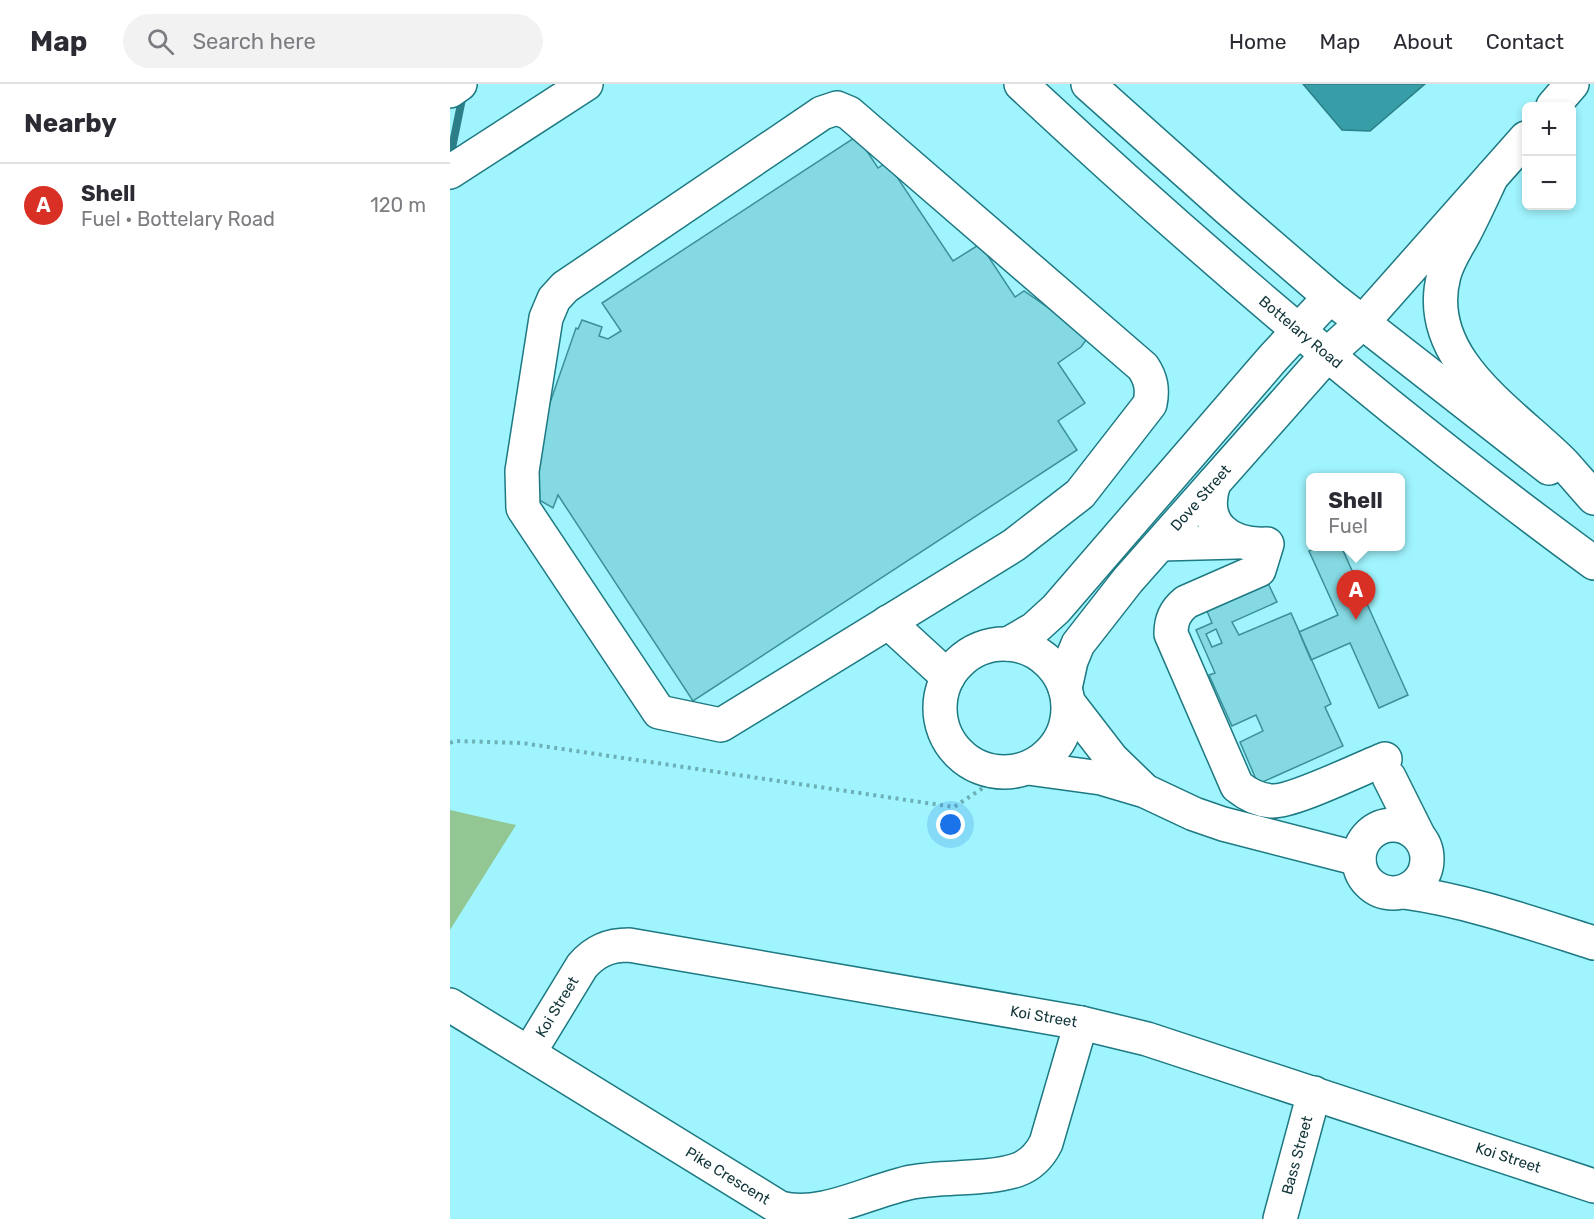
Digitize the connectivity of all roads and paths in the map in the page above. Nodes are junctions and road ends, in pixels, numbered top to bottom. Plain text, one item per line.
1 (460, 84) edge
2 (586, 84) edge
3 (1021, 84) edge
4 (1088, 84) edge
5 (1572, 84) edge
6 (450, 91) edge
7 (1556, 102) edge
8 (1522, 143) edge
9 (450, 172) edge
10 (1492, 176) junction
11 (1330, 297) junction
12 (1362, 323) junction
13 (1300, 331) junction
14 (1328, 354) junction
15 (1214, 483) junction
16 (1594, 500) edge
17 (1237, 542) junction
18 (1161, 544) junction
19 (1594, 563) edge
20 (888, 622) junction
21 (1008, 644) junction
22 (948, 677) junction
23 (1066, 695) junction
24 (450, 743) edge
25 (1385, 759) dead end
26 (1017, 770) junction
27 (1237, 786) junction
28 (1145, 791) junction
29 (1223, 824) junction
30 (1423, 844) junction
31 (1366, 846) junction
32 (1404, 892) junction
33 (1484, 908) junction
34 (1594, 943) edge
35 (450, 1005) edge
36 (1081, 1023) junction
37 (529, 1053) junction
38 (1314, 1093) junction
39 (1594, 1186) edge
40 (1280, 1219) edge

1 - 6 main road
2 - 9 main road
3 - 13 main road, Bottelary Road
4 - 11 main road
5 - 7 main road
8 - 10 main road
10 - 12 main road, Dove Street
10 - 16 main road
11 - 12 main road
11 - 13 main road
12 - 14 main road, Dove Street
12 - 16 main road
13 - 14 main road, Bottelary Road
13 - 21 main road
14 - 15 main road, Dove Street
14 - 19 main road, Bottelary Road
15 - 17 main road
15 - 18 main road, Dove Street
17 - 18 main road
17 - 27 main road
18 - 23 main road, Dove Street
20 - 20 main road
20 - 22 main road
21 - 22 main road
21 - 23 main road
22 - 26 main road
23 - 26 main road, Dove Street
23 - 28 main road
24 - 26 path
25 - 27 main road
26 - 28 main road
27 - 29 main road
28 - 29 main road
29 - 31 main road
30 - 31 main road
30 - 31 main road
30 - 32 main road
30 - 33 main road
31 - 32 main road
32 - 33 main road
33 - 34 main road
35 - 37 main road, Pike Crescent
36 - 37 main road, Koi Street
36 - 37 main road, Pike Crescent
36 - 38 main road, Koi Street
38 - 39 main road, Koi Street
38 - 40 main road, Bass Street

